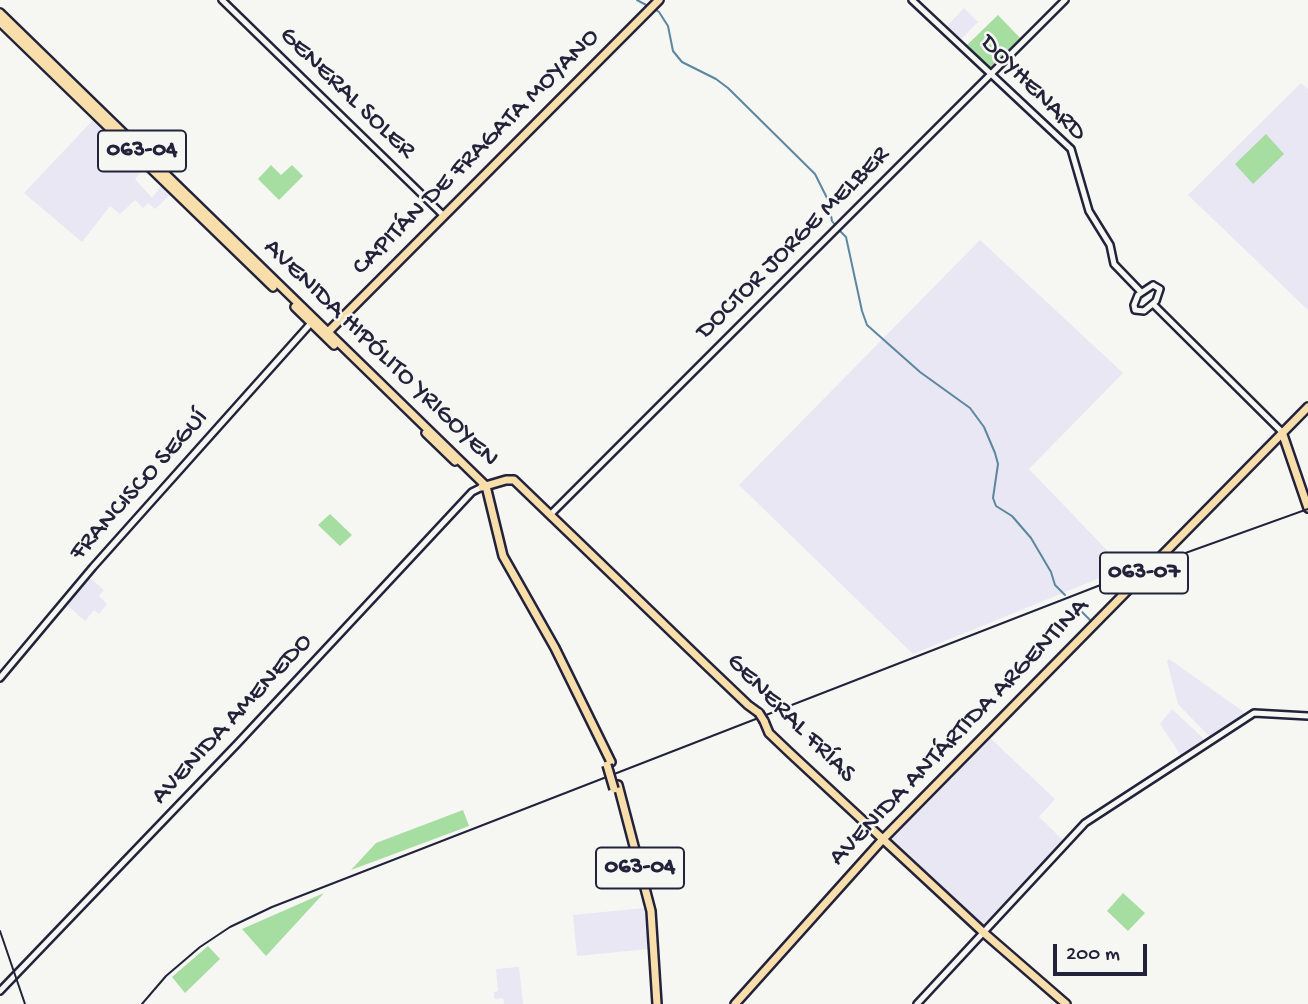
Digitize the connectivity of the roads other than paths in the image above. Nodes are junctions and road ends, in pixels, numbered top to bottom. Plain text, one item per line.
1 (222, 0) edge
2 (912, 0) edge
3 (1065, 0) edge
4 (656, 2) edge
5 (0, 13) edge
6 (0, 22) edge
7 (991, 73) junction
8 (444, 216) junction
9 (1141, 292) junction
10 (1153, 304) junction
11 (313, 321) junction
12 (326, 333) junction
13 (1308, 407) edge
14 (1282, 432) junction
15 (484, 487) junction
16 (1308, 508) edge
17 (550, 515) junction
18 (0, 678) edge
19 (1308, 716) edge
20 (883, 839) junction
21 (983, 932) junction
22 (0, 993) edge
23 (655, 1004) edge
24 (735, 1004) edge
25 (917, 1004) edge
26 (1066, 1004) edge

1 - 8 street, GENERAL SOLER
2 - 7 street, DOYHENARD
3 - 7 street, DOCTOR JORGE MELBER
4 - 8 main road, CAPITÁN DE FRAGATA MOYANO
5 - 11 main road, AVENIDA HIPÓLITO YRIGOYEN / 063-04
6 - 11 main road, AVENIDA HIPÓLITO YRIGOYEN / 063-04
7 - 9 street, DOYHENARD
7 - 17 street, DOCTOR JORGE MELBER
8 - 12 main road, CAPITÁN DE FRAGATA MOYANO
9 - 10 street
9 - 10 street
10 - 14 street
11 - 12 main road, AVENIDA HIPÓLITO YRIGOYEN / 063-04
11 - 18 street, FRANCISCO SEGUÍ
12 - 15 main road, AVENIDA HIPÓLITO YRIGOYEN / 063-04
13 - 14 main road, AVENIDA ANTÁRTIDA ARGENTINA / 063-07
14 - 16 main road
14 - 20 main road, AVENIDA ANTÁRTIDA ARGENTINA / 063-07
15 - 17 main road, GENERAL FRÍAS
15 - 22 street, AVENIDA AMENEDO
15 - 23 main road, AVENIDA HIPÓLITO YRIGOYEN / 063-04, bridge
17 - 20 main road, GENERAL FRÍAS, bridge
19 - 21 street
20 - 21 main road, GENERAL FRÍAS
20 - 24 main road, AVENIDA ANTÁRTIDA ARGENTINA / 063-07
21 - 25 street
21 - 26 main road, GENERAL FRÍAS

